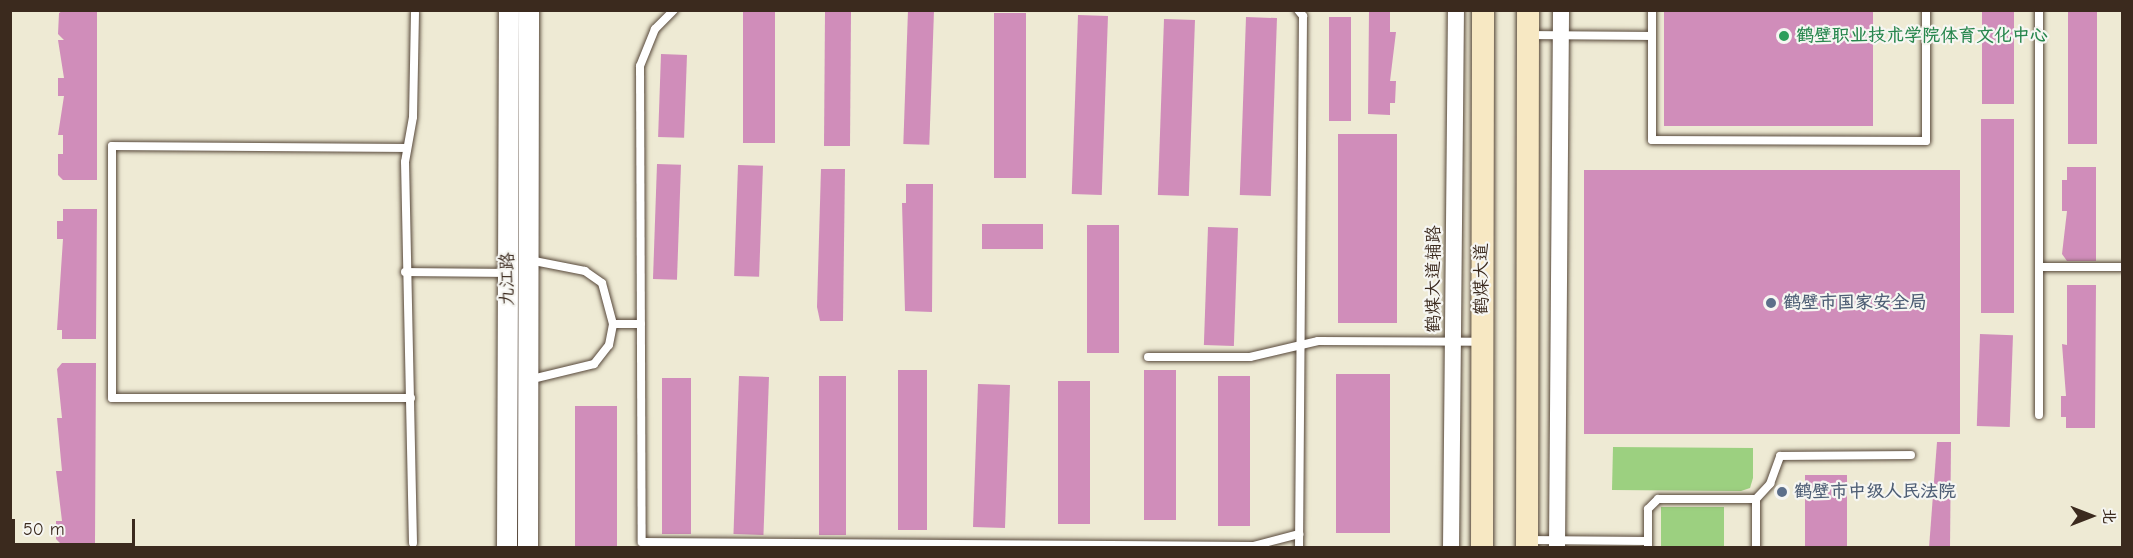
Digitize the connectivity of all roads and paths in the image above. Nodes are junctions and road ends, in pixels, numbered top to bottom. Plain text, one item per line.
1 (509, 10) edge
2 (529, 10) edge
3 (674, 10) edge
4 (1298, 10) edge
5 (1456, 10) edge
6 (1483, 10) edge
7 (1528, 10) edge
8 (1561, 10) edge
9 (1653, 10) edge
10 (1926, 10) edge
11 (2039, 10) edge
12 (415, 13) dead end
13 (1528, 35) junction
14 (1561, 36) junction
15 (1652, 36) junction
16 (406, 148) junction
17 (529, 260) junction
18 (2039, 267) junction
19 (2122, 267) edge
20 (405, 272) junction
21 (508, 273) junction
22 (613, 324) junction
23 (641, 324) junction
24 (1453, 342) junction
25 (1482, 342) junction
26 (1301, 348) junction
27 (1148, 357) dead end
28 (528, 380) junction
29 (411, 398) junction
30 (2039, 415) dead end
31 (1911, 455) dead end
32 (1756, 500) junction
33 (1299, 534) junction
34 (413, 543) dead end
35 (1527, 544) edge
36 (1557, 544) edge
37 (1648, 544) edge
38 (507, 548) edge
39 (528, 548) edge
40 (1299, 548) edge
41 (1451, 548) edge
42 (1482, 548) edge
43 (1756, 548) edge

1 - 21 street, 九江路
2 - 17 street, 九江路
3 - 23 lane
4 - 26 lane
5 - 24 street, 鹤煤大道辅路
6 - 25 main road, 鹤煤大道
7 - 13 main road
8 - 14 street
9 - 15 lane
10 - 15 lane
11 - 18 lane
12 - 16 lane
13 - 14 lane
13 - 35 main road
14 - 15 lane
14 - 36 street
16 - 20 lane
16 - 29 lane
17 - 22 lane
17 - 28 street, 九江路
18 - 19 lane
18 - 30 lane
20 - 21 lane
20 - 29 lane
21 - 38 street, 九江路
22 - 23 lane
22 - 28 lane
23 - 33 lane
24 - 25 lane
24 - 26 lane
24 - 41 street, 鹤煤大道辅路
25 - 42 main road, 鹤煤大道
26 - 27 lane
26 - 33 lane
28 - 39 street, 九江路
29 - 34 lane
31 - 32 lane
32 - 37 lane
32 - 43 lane
33 - 40 lane
35 - 36 lane
36 - 37 lane

